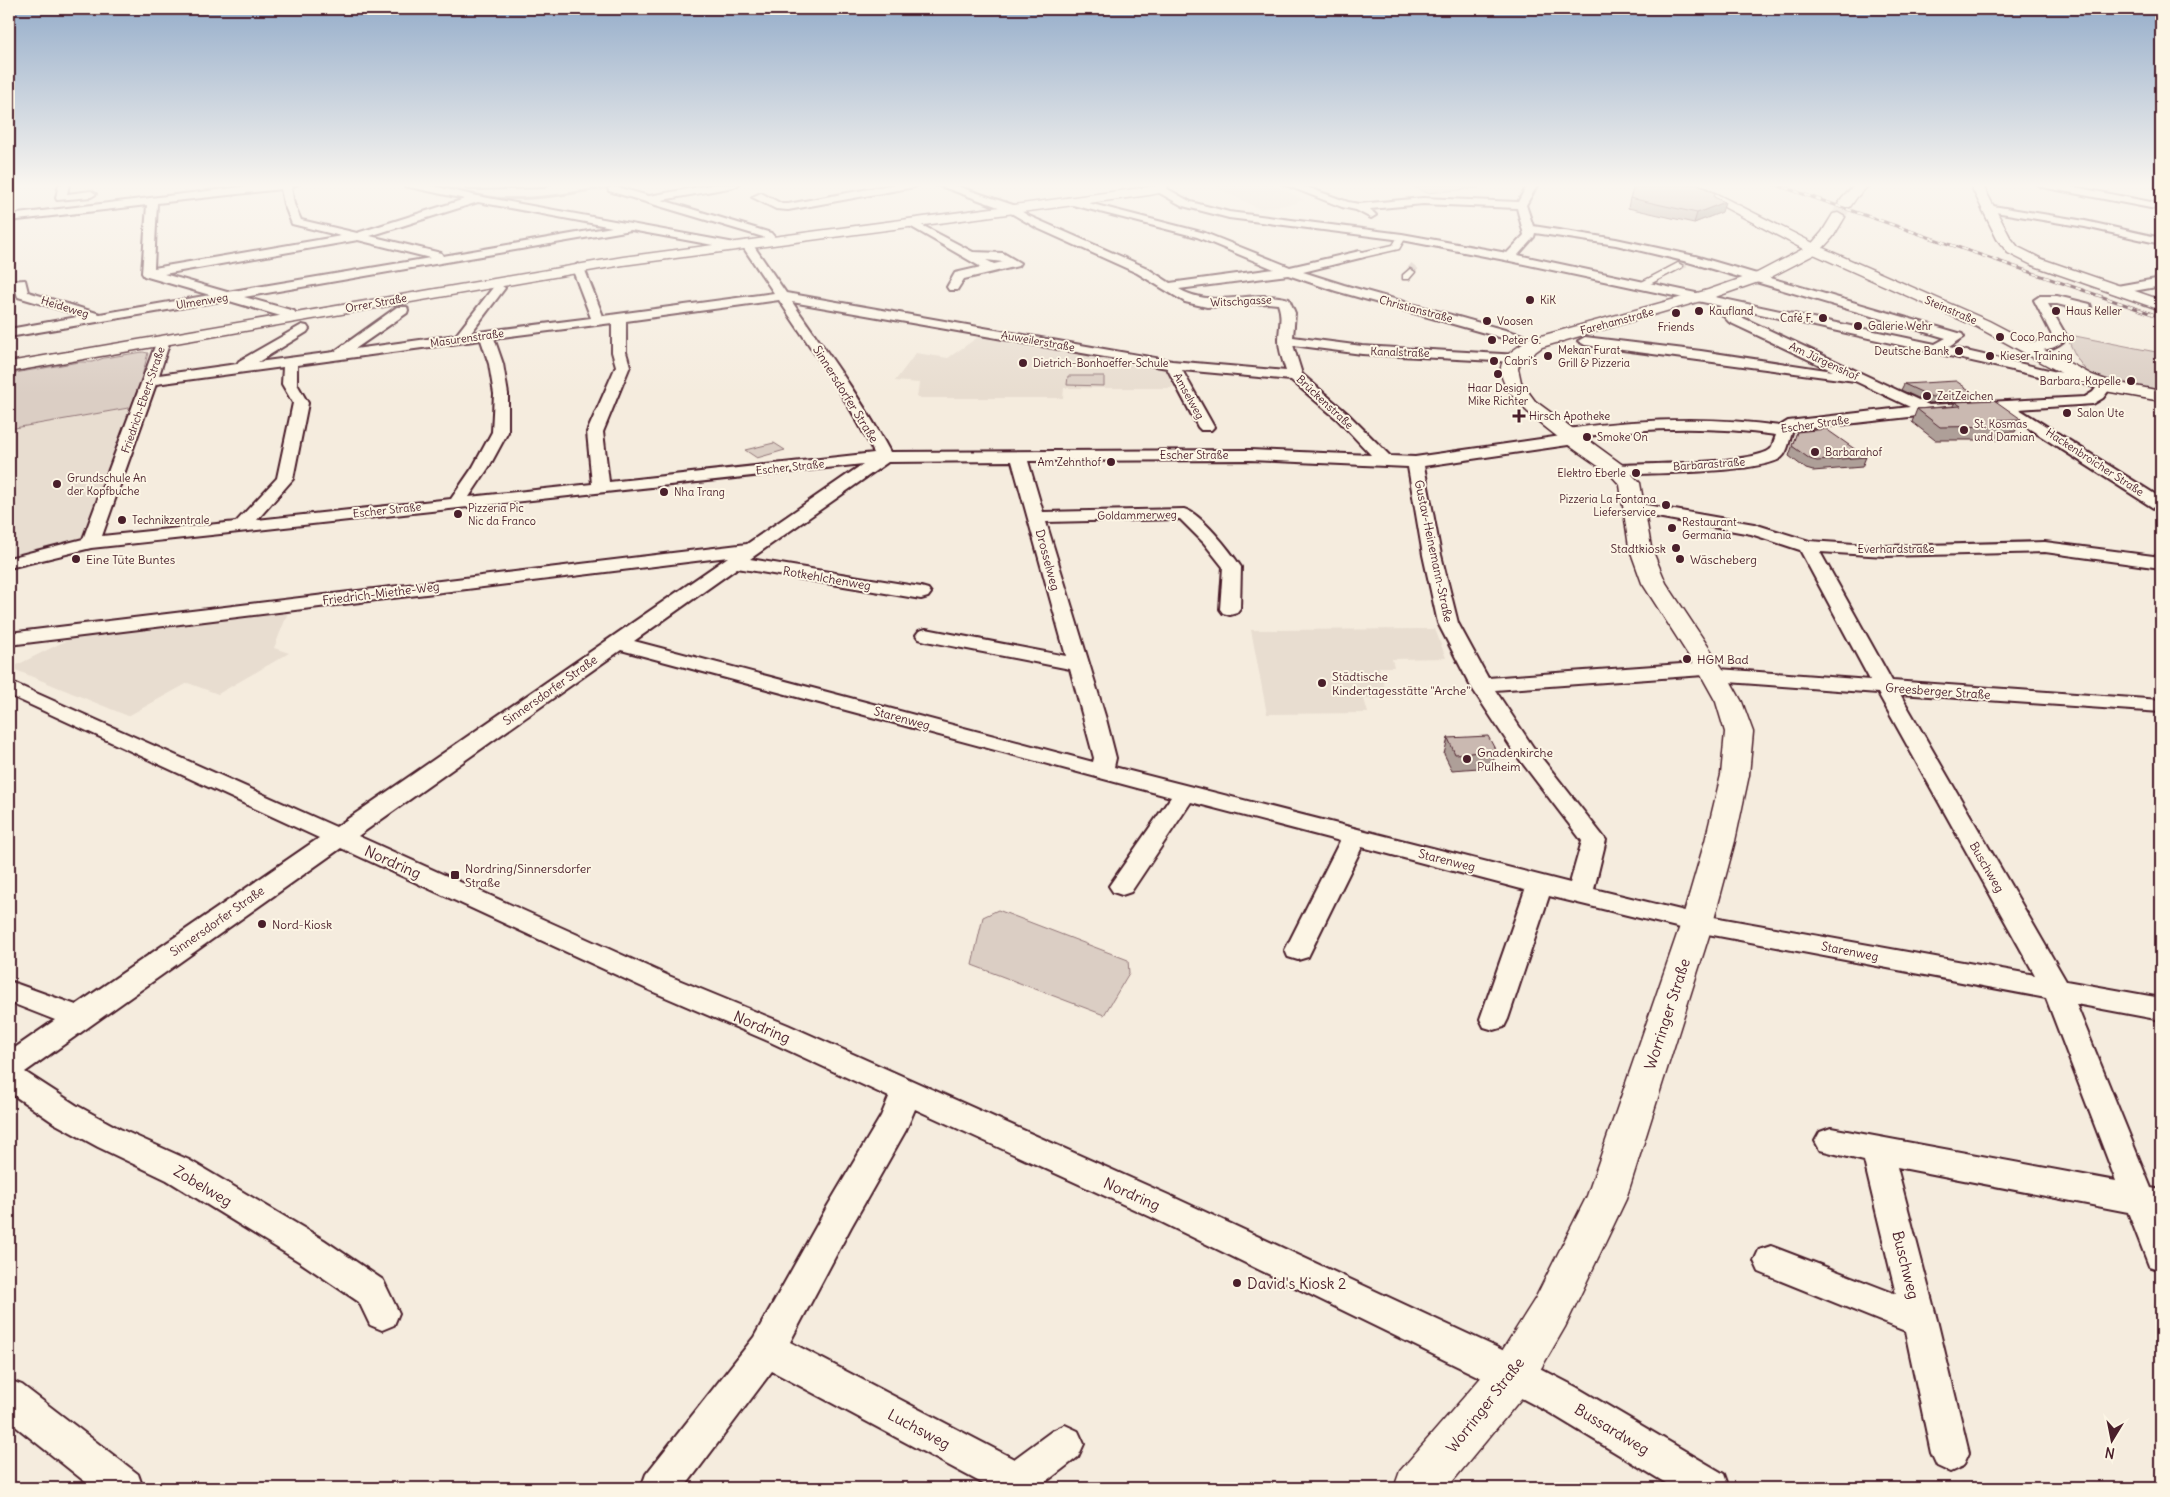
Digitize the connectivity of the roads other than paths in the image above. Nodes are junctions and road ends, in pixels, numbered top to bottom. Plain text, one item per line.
1 (149, 254) edge
2 (259, 254) edge
3 (430, 254) edge
4 (473, 254) edge
5 (678, 254) edge
6 (748, 254) edge
7 (968, 254) edge
8 (1105, 254) edge
9 (1247, 254) edge
10 (1365, 254) edge
11 (1489, 254) edge
12 (1514, 254) edge
13 (1655, 254) edge
14 (1804, 254) edge
15 (1825, 254) edge
16 (2021, 254) edge
17 (1360, 255) joint
18 (972, 256) junction
19 (448, 258) junction
20 (1510, 258) junction
21 (1685, 263) junction
22 (578, 268) junction
23 (992, 268) junction
24 (1289, 271) junction
25 (148, 273) junction
26 (1756, 278) junction
27 (2161, 284) edge
28 (9, 285) edge
29 (1641, 285) junction
30 (1169, 286) junction
31 (953, 287) dead end
32 (499, 288) dead end
33 (2117, 290) junction
34 (782, 296) junction
35 (230, 297) junction
36 (1697, 298) junction
37 (1284, 302) joint
38 (2161, 304) edge
39 (2085, 308) dead end
40 (402, 310) dead end
41 (1723, 310) dead end
42 (101, 318) junction
43 (619, 318) junction
44 (598, 320) junction
45 (297, 323) junction
46 (9, 333) edge
47 (486, 335) junction
48 (460, 339) junction
49 (1286, 340) junction
50 (163, 341) junction
51 (1585, 341) dead end
52 (1536, 344) junction
53 (2027, 346) junction
54 (1937, 349) junction
55 (338, 355) junction
56 (1514, 358) junction
57 (292, 361) junction
58 (1172, 365) junction
59 (9, 367) edge
60 (237, 368) junction
61 (1295, 376) junction
62 (1859, 377) junction
63 (2086, 379) junction
64 (152, 380) junction
65 (2105, 386) junction
66 (2161, 396) edge
67 (2002, 405) junction
68 (1927, 410) junction
69 (1206, 427) dead end
70 (1784, 431) junction
71 (1571, 437) junction
72 (884, 456) junction
73 (1018, 456) junction
74 (1387, 462) junction
75 (1415, 462) junction
76 (1617, 470) junction
77 (601, 487) junction
78 (457, 502) junction
79 (2161, 505) edge
80 (1635, 508) junction
81 (1037, 517) junction
82 (241, 527) junction
83 (91, 542) junction
84 (1807, 546) junction
85 (753, 548) junction
86 (733, 562) junction
87 (2161, 562) edge
88 (9, 563) edge
89 (921, 593) dead end
90 (1230, 610) dead end
91 (926, 635) dead end
92 (9, 638) edge
93 (618, 643) junction
94 (1080, 665) junction
95 (1712, 672) junction
96 (1481, 685) junction
97 (9, 687) edge
98 (1887, 687) junction
99 (2161, 706) edge
100 (1100, 771) junction
101 (1185, 792) junction
102 (1355, 836) junction
103 (337, 837) junction
104 (1540, 884) junction
105 (1122, 886) dead end
106 (1580, 895) junction
107 (1697, 923) junction
108 (1298, 950) dead end
109 (2057, 990) junction
110 (9, 991) edge
111 (2161, 1009) edge
112 (79, 1018) junction
113 (1494, 1018) dead end
114 (9, 1068) edge
115 (9, 1077) edge
116 (906, 1092) junction
117 (1831, 1141) dead end
118 (1877, 1151) junction
119 (2150, 1202) edge
120 (2161, 1255) edge
121 (1771, 1260) dead end
122 (382, 1313) dead end
123 (1920, 1320) junction
124 (767, 1349) junction
125 (1513, 1374) junction
126 (9, 1398) edge
127 (1065, 1444) dead end
128 (1950, 1454) dead end
129 (124, 1488) edge
130 (660, 1488) edge
131 (1417, 1488) edge
132 (1710, 1488) edge

1 - 25 street
2 - 25 street
3 - 19 street
4 - 19 street, Ulmenweg
5 - 22 street, Orrer Straße
6 - 34 street, Sinnersdorfer Straße
7 - 18 street
8 - 30 street, Witschgasse
9 - 24 street, Christianstraße
10 - 17 street
11 - 20 street
12 - 20 street
13 - 21 street
14 - 26 street, Farehamstraße
15 - 53 street, Steinstraße
16 - 33 street
17 - 24 street
18 - 23 street
18 - 23 street
19 - 35 street, Ulmenweg
20 - 29 street
21 - 26 street
21 - 29 street
22 - 44 street
22 - 45 street, Orrer Straße
23 - 31 street
24 - 30 street
24 - 52 street, Christianstraße
25 - 35 street
26 - 36 street, Farehamstraße
26 - 54 street
27 - 33 street
28 - 42 street, Heideweg
29 - 36 street
30 - 37 street, Witschgasse
32 - 48 street
33 - 38 street
34 - 43 street, Masurenstraße
34 - 58 street, Auweilerstraße
34 - 72 street, Sinnersdorfer Straße
35 - 42 street, Ulmenweg
35 - 45 street
36 - 52 street, Farehamstraße
36 - 54 street
37 - 49 street, Brückenstraße
39 - 53 street
40 - 55 street
41 - 62 street, Am Jürgenshof
42 - 46 street, Ulmenweg
43 - 44 street, Masurenstraße
43 - 77 street
44 - 47 street, Masurenstraße
45 - 50 street, Orrer Straße
45 - 60 street
47 - 48 street, Masurenstraße
47 - 78 street
48 - 55 street, Masurenstraße
49 - 56 street, Kanalstraße
49 - 61 street, Brückenstraße
50 - 59 street, Orrer Straße
50 - 64 street, Friedrich-Ebert-Straße
51 - 62 street
52 - 56 street, Farehamstraße
53 - 63 street, Steinstraße
54 - 63 street
55 - 57 street, Masurenstraße
56 - 71 street, Worringer Straße
57 - 60 street, Masurenstraße
57 - 82 street
58 - 61 street, Auweilerstraße
58 - 69 street, Amselweg
60 - 64 street, Masurenstraße
61 - 74 street, Brückenstraße
62 - 68 street, Am Jürgenshof
63 - 65 street, Steinstraße
64 - 83 street, Friedrich-Ebert-Straße
65 - 66 street, Steinstraße
65 - 67 street, Escher Straße
67 - 68 street, Escher Straße
67 - 79 street, Hackenbroicher Straße
68 - 70 street, Escher Straße
70 - 71 street, Escher Straße
70 - 76 street, Barbarastraße
71 - 75 street, Escher Straße
71 - 76 street, Worringer Straße
72 - 73 street, Escher Straße
72 - 77 street, Escher Straße
72 - 85 street, Sinnersdorfer Straße
73 - 74 street, Escher Straße
73 - 81 street, Drosselweg
74 - 75 street, Escher Straße
75 - 96 street, Gustav-Heinemann-Straße
76 - 80 street, Worringer Straße
77 - 78 street, Escher Straße
78 - 82 street, Escher Straße
80 - 84 street, Everhardstraße
80 - 95 street, Worringer Straße
81 - 90 street, Goldammerweg
81 - 94 street, Drosselweg
82 - 83 street, Escher Straße
83 - 88 street, Escher Straße
84 - 87 street, Everhardstraße
84 - 98 street, Buschweg
85 - 86 street, Sinnersdorfer Straße
85 - 92 street, Friedrich-Miethe-Weg
86 - 89 street, Rotkehlchenweg
86 - 93 street, Sinnersdorfer Straße
91 - 94 street
93 - 100 street, Starenweg
93 - 103 street, Sinnersdorfer Straße
94 - 100 street, Drosselweg
95 - 96 street, Greesberger Straße
95 - 98 street, Greesberger Straße
95 - 107 street, Worringer Straße
96 - 106 street, Gustav-Heinemann-Straße
97 - 103 street, Nordring
98 - 99 street, Greesberger Straße
98 - 109 street, Buschweg
100 - 101 street, Starenweg
101 - 102 street, Starenweg
101 - 105 street
102 - 104 street, Starenweg
102 - 108 street
103 - 112 street, Sinnersdorfer Straße
103 - 116 street, Nordring
104 - 106 street, Starenweg
104 - 113 street
106 - 107 street, Starenweg
107 - 109 street, Starenweg
107 - 125 street, Worringer Straße
109 - 111 street, Starenweg
109 - 119 street, Buschweg
110 - 112 street
112 - 114 street, Sinnersdorfer Straße
115 - 122 street, Zobelweg
116 - 124 street
116 - 125 street, Nordring
117 - 118 street
118 - 119 street
118 - 123 street, Buschweg
119 - 120 street, Buschweg
121 - 123 street, Buschweg
123 - 128 street, Buschweg
124 - 127 street, Luchsweg
124 - 130 street
125 - 131 street, Worringer Straße
125 - 132 street, Bussardweg
126 - 129 street

